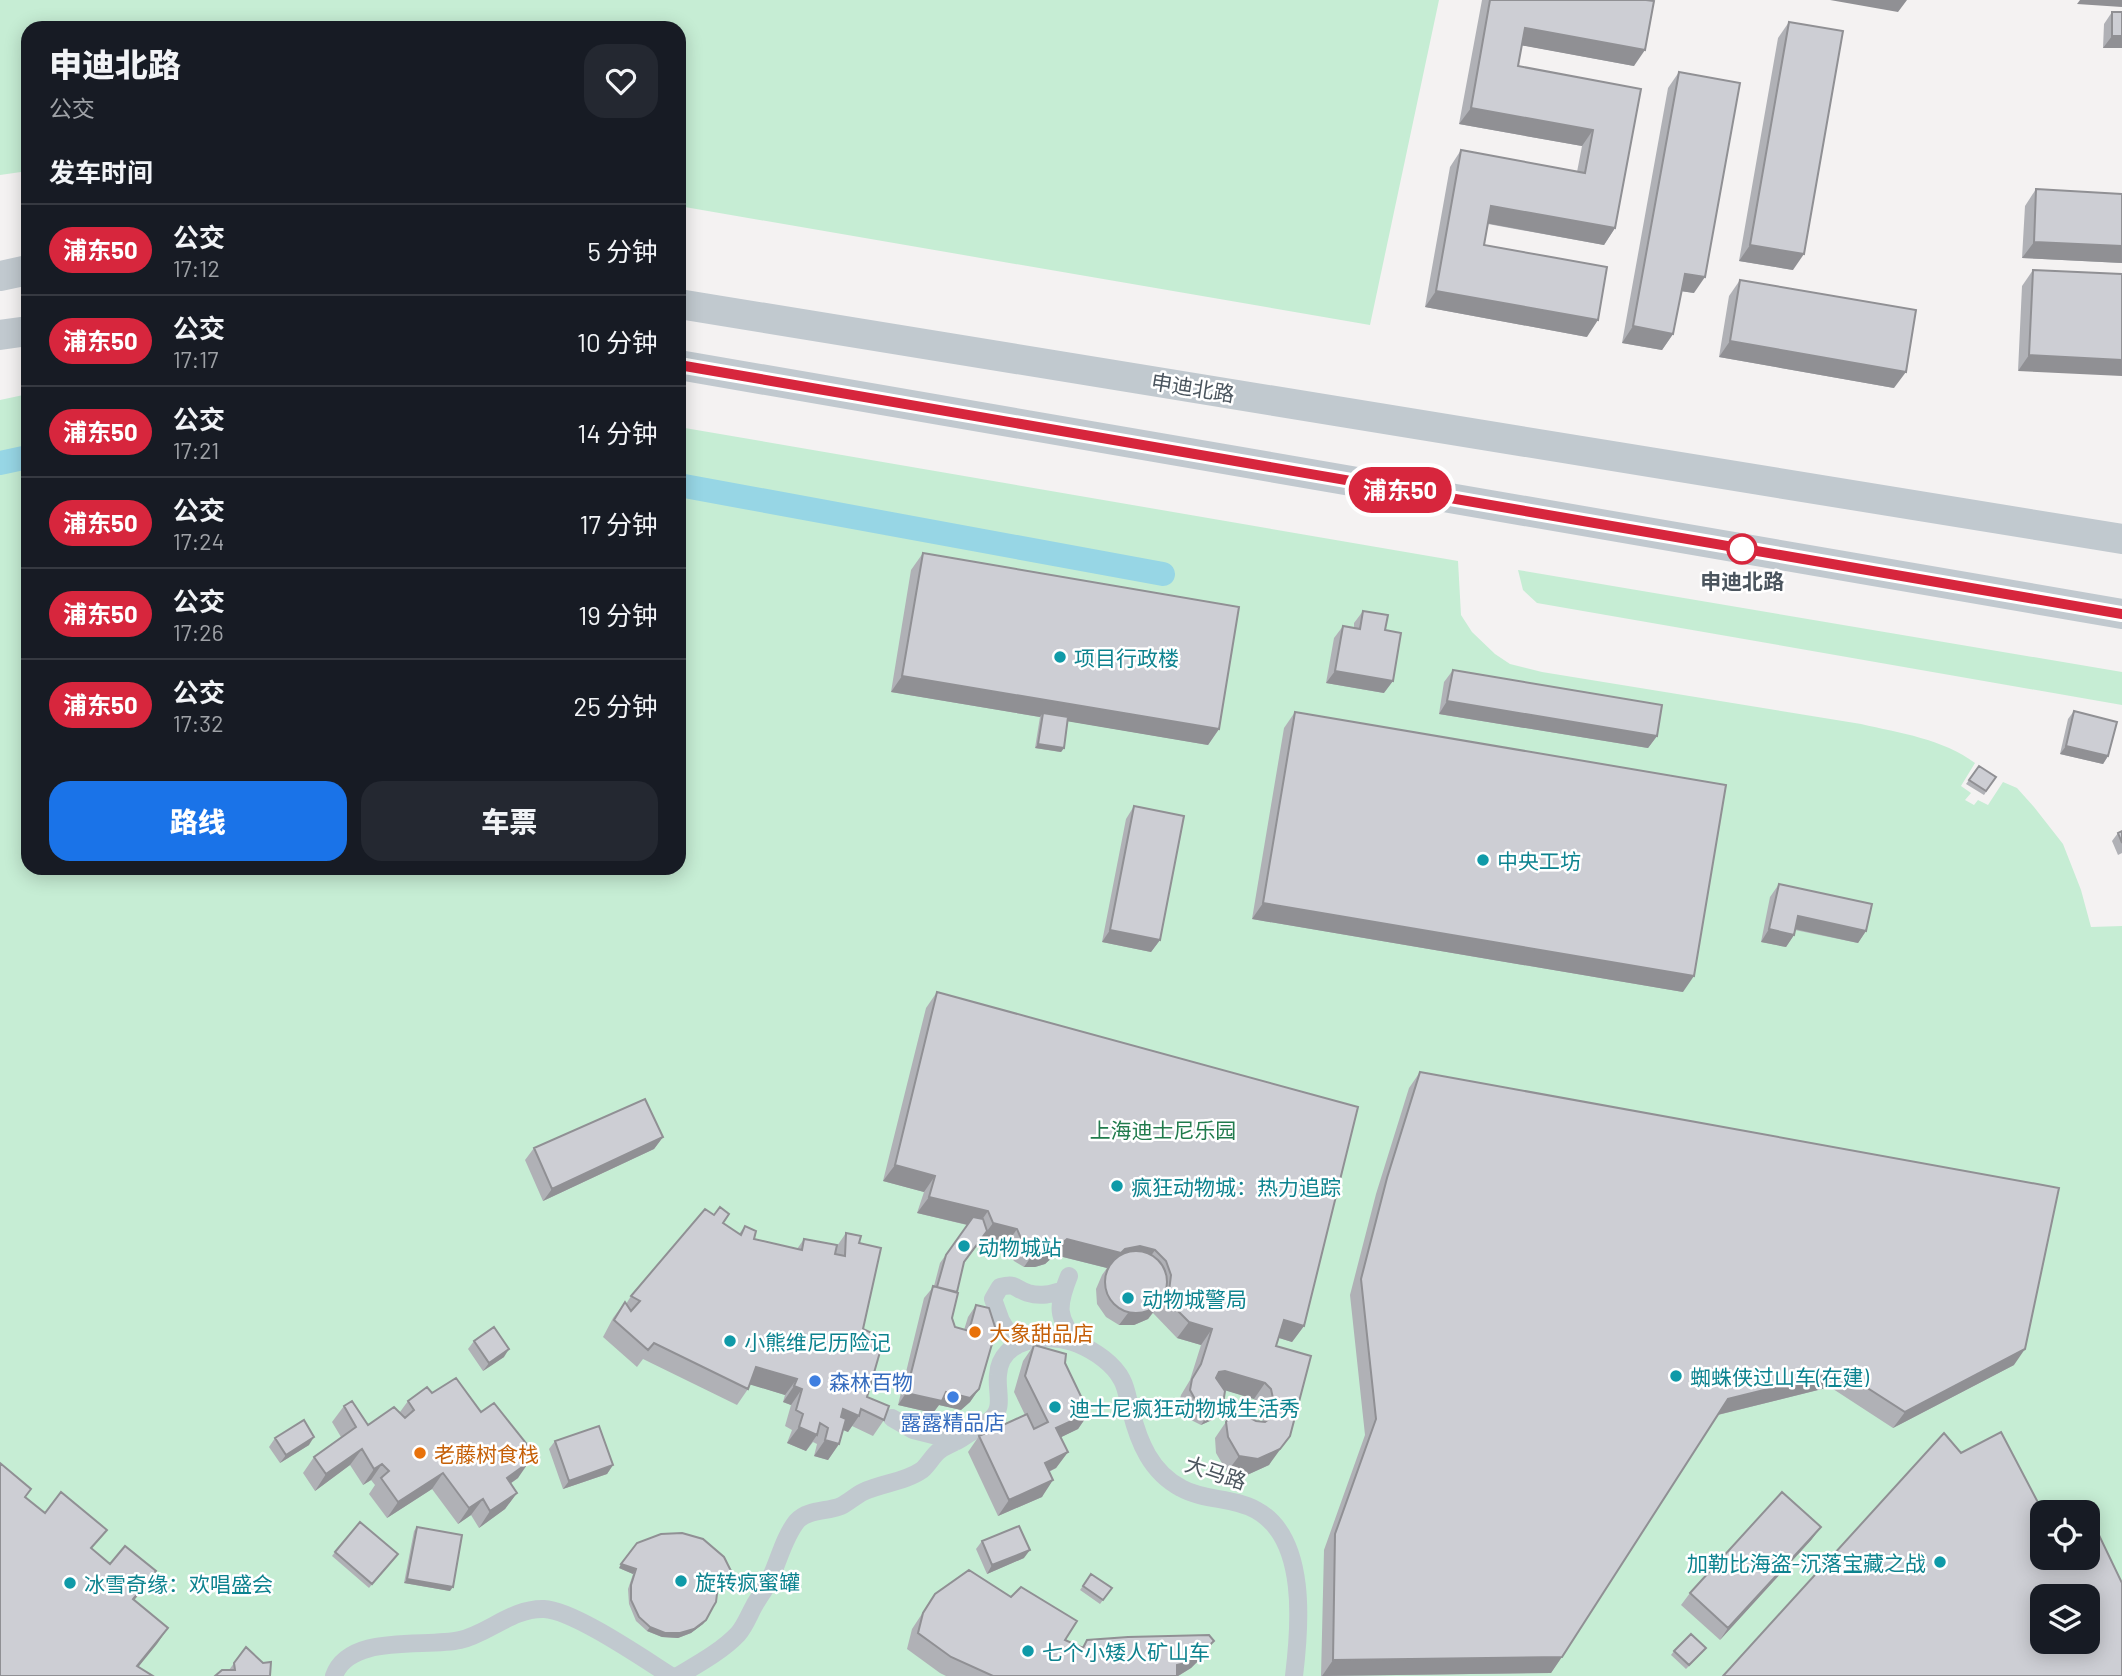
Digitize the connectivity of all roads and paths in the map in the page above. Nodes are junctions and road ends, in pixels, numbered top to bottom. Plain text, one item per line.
1 (21, 272) edge
2 (0, 276) edge
3 (686, 305) edge
4 (21, 332) edge
5 (0, 335) edge
6 (686, 366) edge
7 (2122, 539) edge
8 (2122, 614) edge
9 (1077, 1343) junction
10 (1016, 1346) junction
11 (892, 1418) edge
12 (957, 1441) junction
13 (334, 1676) edge
14 (671, 1676) edge
15 (678, 1676) edge
16 (1294, 1676) edge

1 - 2 street
3 - 7 street, 申迪北路
4 - 5 street
6 - 8 street
9 - 10 street, 大马路
9 - 10 street
9 - 16 street, 大马路
10 - 12 street
11 - 12 street
12 - 15 street
13 - 14 street

